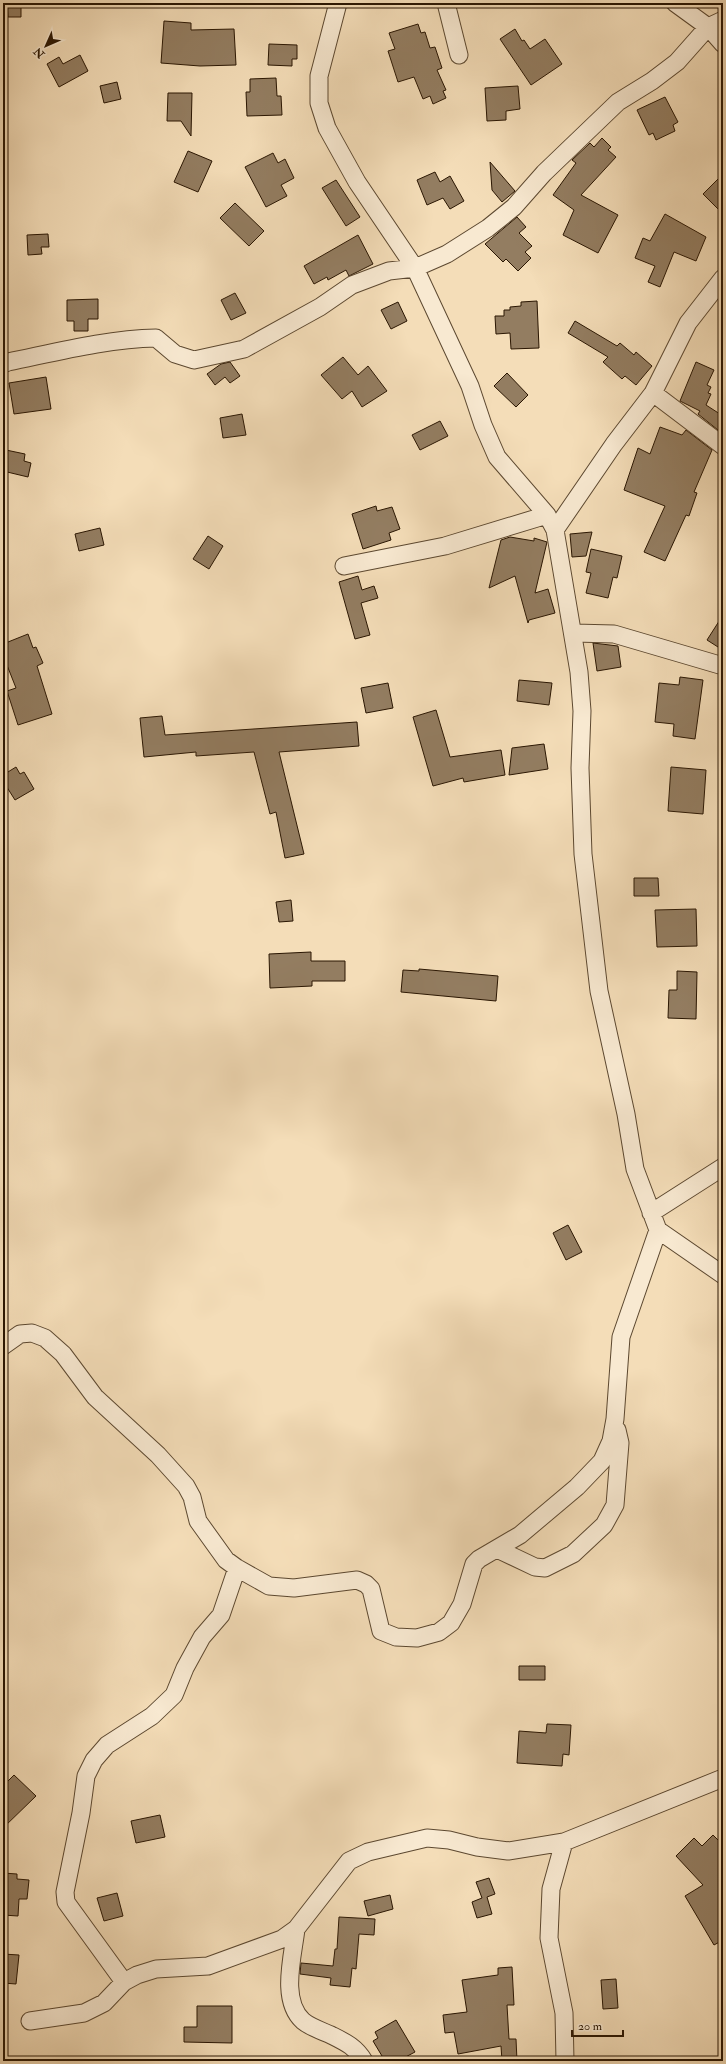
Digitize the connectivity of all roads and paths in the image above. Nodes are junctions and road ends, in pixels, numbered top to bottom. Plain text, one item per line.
1 (338, 3) edge
2 (446, 3) edge
3 (675, 3) edge
4 (716, 24) edge
5 (723, 44) edge
6 (459, 54) dead end
7 (415, 268) junction
8 (723, 278) edge
9 (3, 364) edge
10 (653, 393) junction
11 (723, 446) edge
12 (547, 515) junction
13 (555, 530) junction
14 (344, 566) dead end
15 (574, 633) junction
16 (723, 666) edge
17 (723, 1166) edge
18 (651, 1213) junction
19 (658, 1230) junction
20 (723, 1275) edge
21 (3, 1346) edge
22 (616, 1419) junction
23 (497, 1549) junction
24 (237, 1568) junction
25 (723, 1778) edge
26 (564, 1842) junction
27 (296, 1929) junction
28 (124, 1982) junction
29 (30, 2021) dead end
30 (364, 2061) edge
31 (565, 2061) edge

1 - 7 street
2 - 6 street
3 - 4 street
4 - 5 street
4 - 7 street
7 - 9 street
7 - 12 street
8 - 10 street
10 - 11 street
10 - 13 street
12 - 13 street
12 - 14 street
13 - 15 street
15 - 16 street
15 - 18 street
17 - 18 street
18 - 19 street
19 - 20 street
19 - 22 street
21 - 24 street
22 - 23 street
22 - 23 street
23 - 24 street
24 - 28 street
25 - 26 street
26 - 27 street
26 - 31 street
27 - 28 street
27 - 30 street
28 - 29 street

